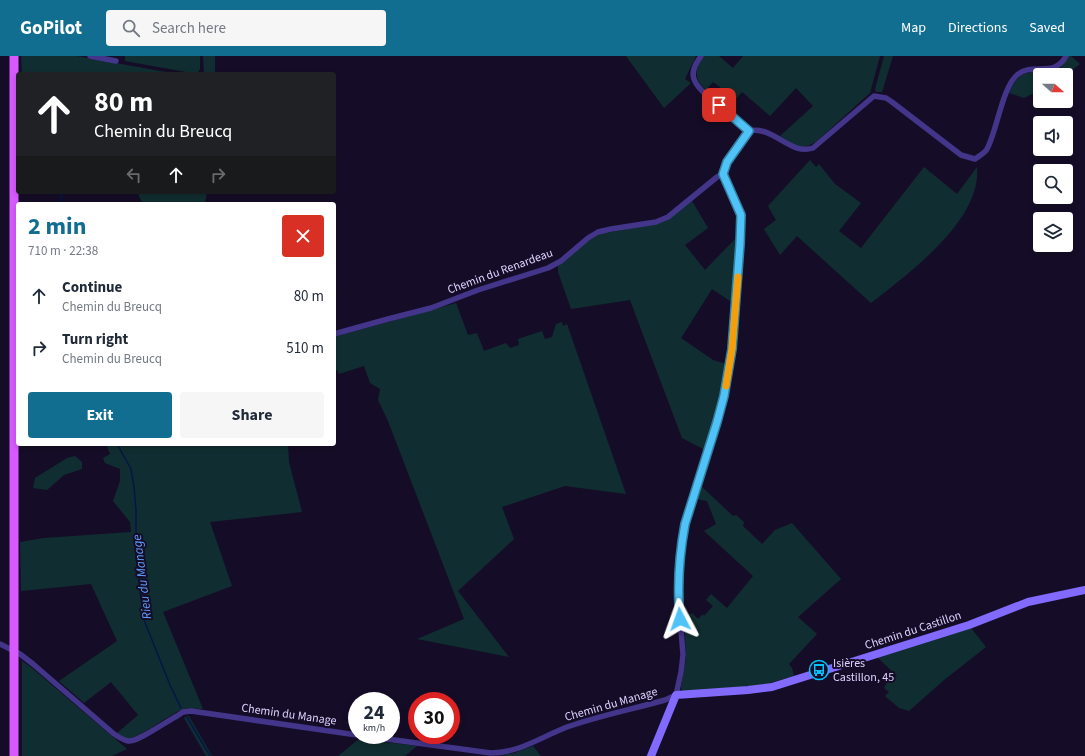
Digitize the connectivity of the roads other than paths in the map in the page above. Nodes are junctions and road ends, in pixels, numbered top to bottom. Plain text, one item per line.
1 (14, 56) edge
2 (90, 56) edge
3 (701, 56) edge
4 (1066, 56) edge
5 (116, 61) dead end
6 (749, 131) junction
7 (723, 174) junction
8 (336, 333) edge
9 (1085, 590) edge
10 (0, 644) edge
11 (14, 651) junction
12 (676, 695) junction
13 (14, 756) edge
14 (651, 756) edge

1 - 11 main road
2 - 5 street
3 - 6 street
4 - 6 street
6 - 7 street
7 - 8 street, Chemin du Renardeau
7 - 12 street
9 - 12 street, Chemin du Castillon
10 - 11 street, Chemin du Manage
11 - 12 street, Chemin du Manage
11 - 13 main road
12 - 14 street

